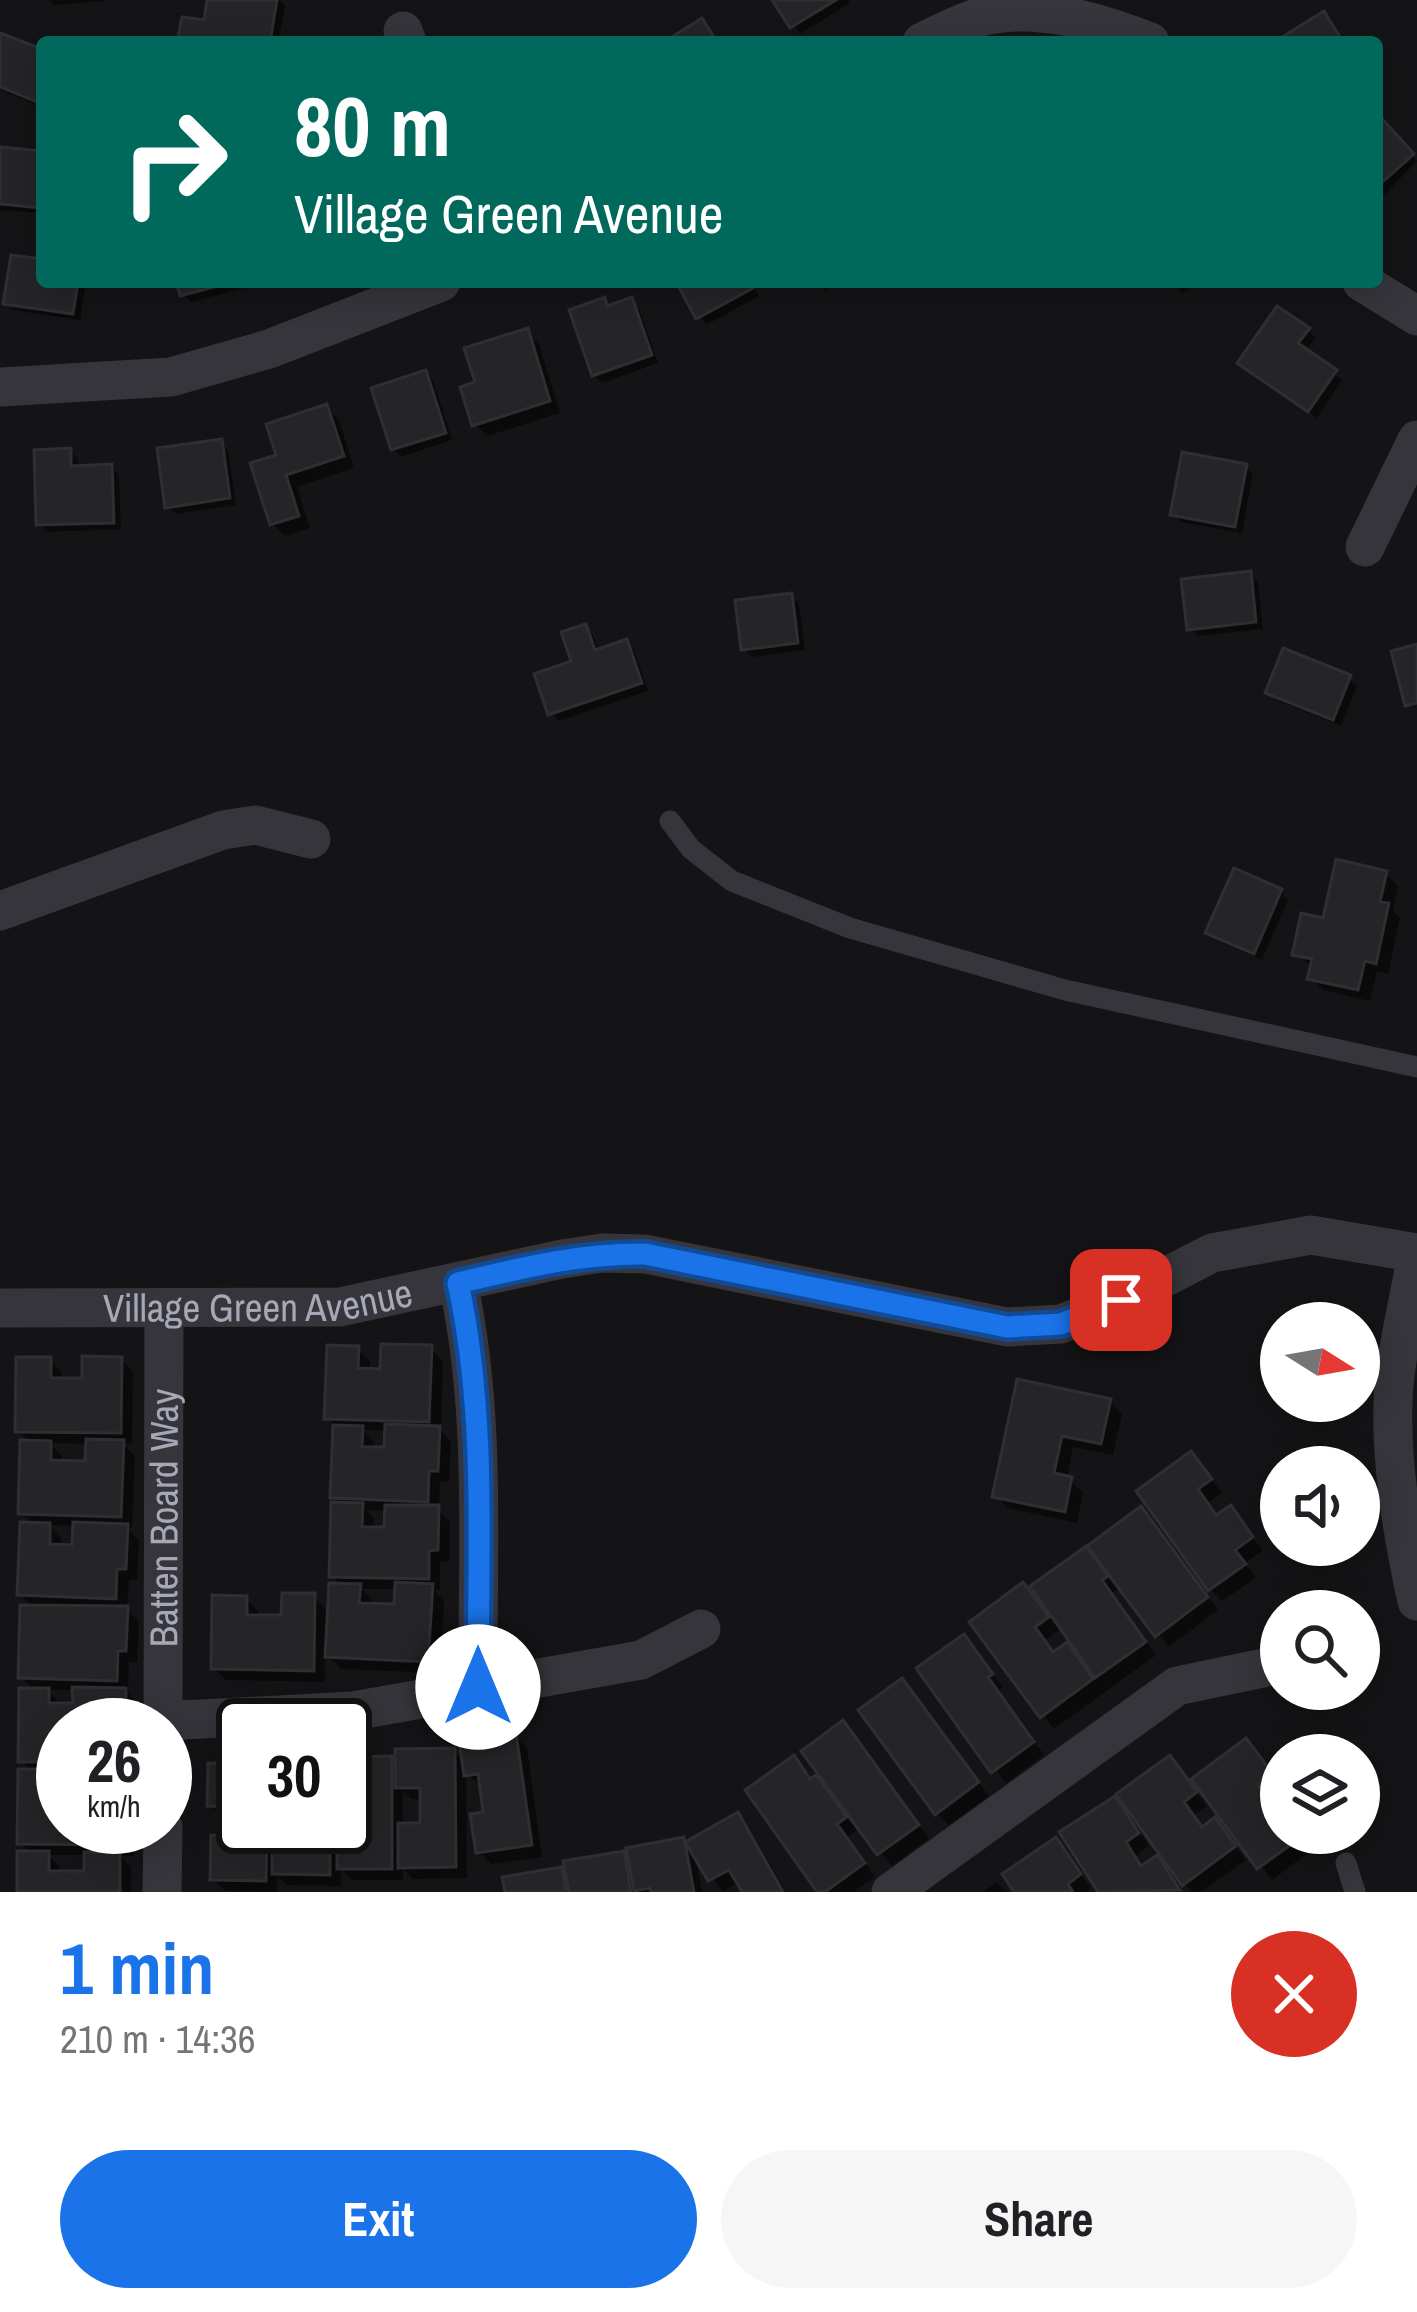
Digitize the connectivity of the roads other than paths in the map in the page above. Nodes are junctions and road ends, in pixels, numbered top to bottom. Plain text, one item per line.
1 (935, 36) edge
2 (1135, 36) edge
3 (426, 288) edge
4 (1372, 288) edge
5 (1417, 316) edge
6 (0, 387) edge
7 (1417, 440) edge
8 (1365, 547) dead end
9 (670, 821) dead end
10 (311, 839) dead end
11 (0, 911) edge
12 (1417, 1067) edge
13 (1417, 1253) edge
14 (458, 1283) junction
15 (0, 1308) edge
16 (164, 1309) junction
17 (1417, 1600) edge
18 (701, 1629) dead end
19 (1260, 1669) edge
20 (478, 1687) junction
21 (163, 1698) edge
22 (192, 1721) edge
23 (163, 1854) edge
24 (1346, 1863) dead end
25 (162, 1892) edge
26 (891, 1892) edge
27 (1354, 1892) edge

1 - 2 street
3 - 6 street
4 - 5 street
7 - 8 street
9 - 12 lane
10 - 11 street
13 - 14 street, Village Green Avenue
13 - 17 street
14 - 16 street, Village Green Avenue
14 - 20 street
15 - 16 street, Village Green Avenue
16 - 21 street, Batten Board Way
18 - 20 street
19 - 26 street
20 - 22 street
23 - 25 street
24 - 27 lane

